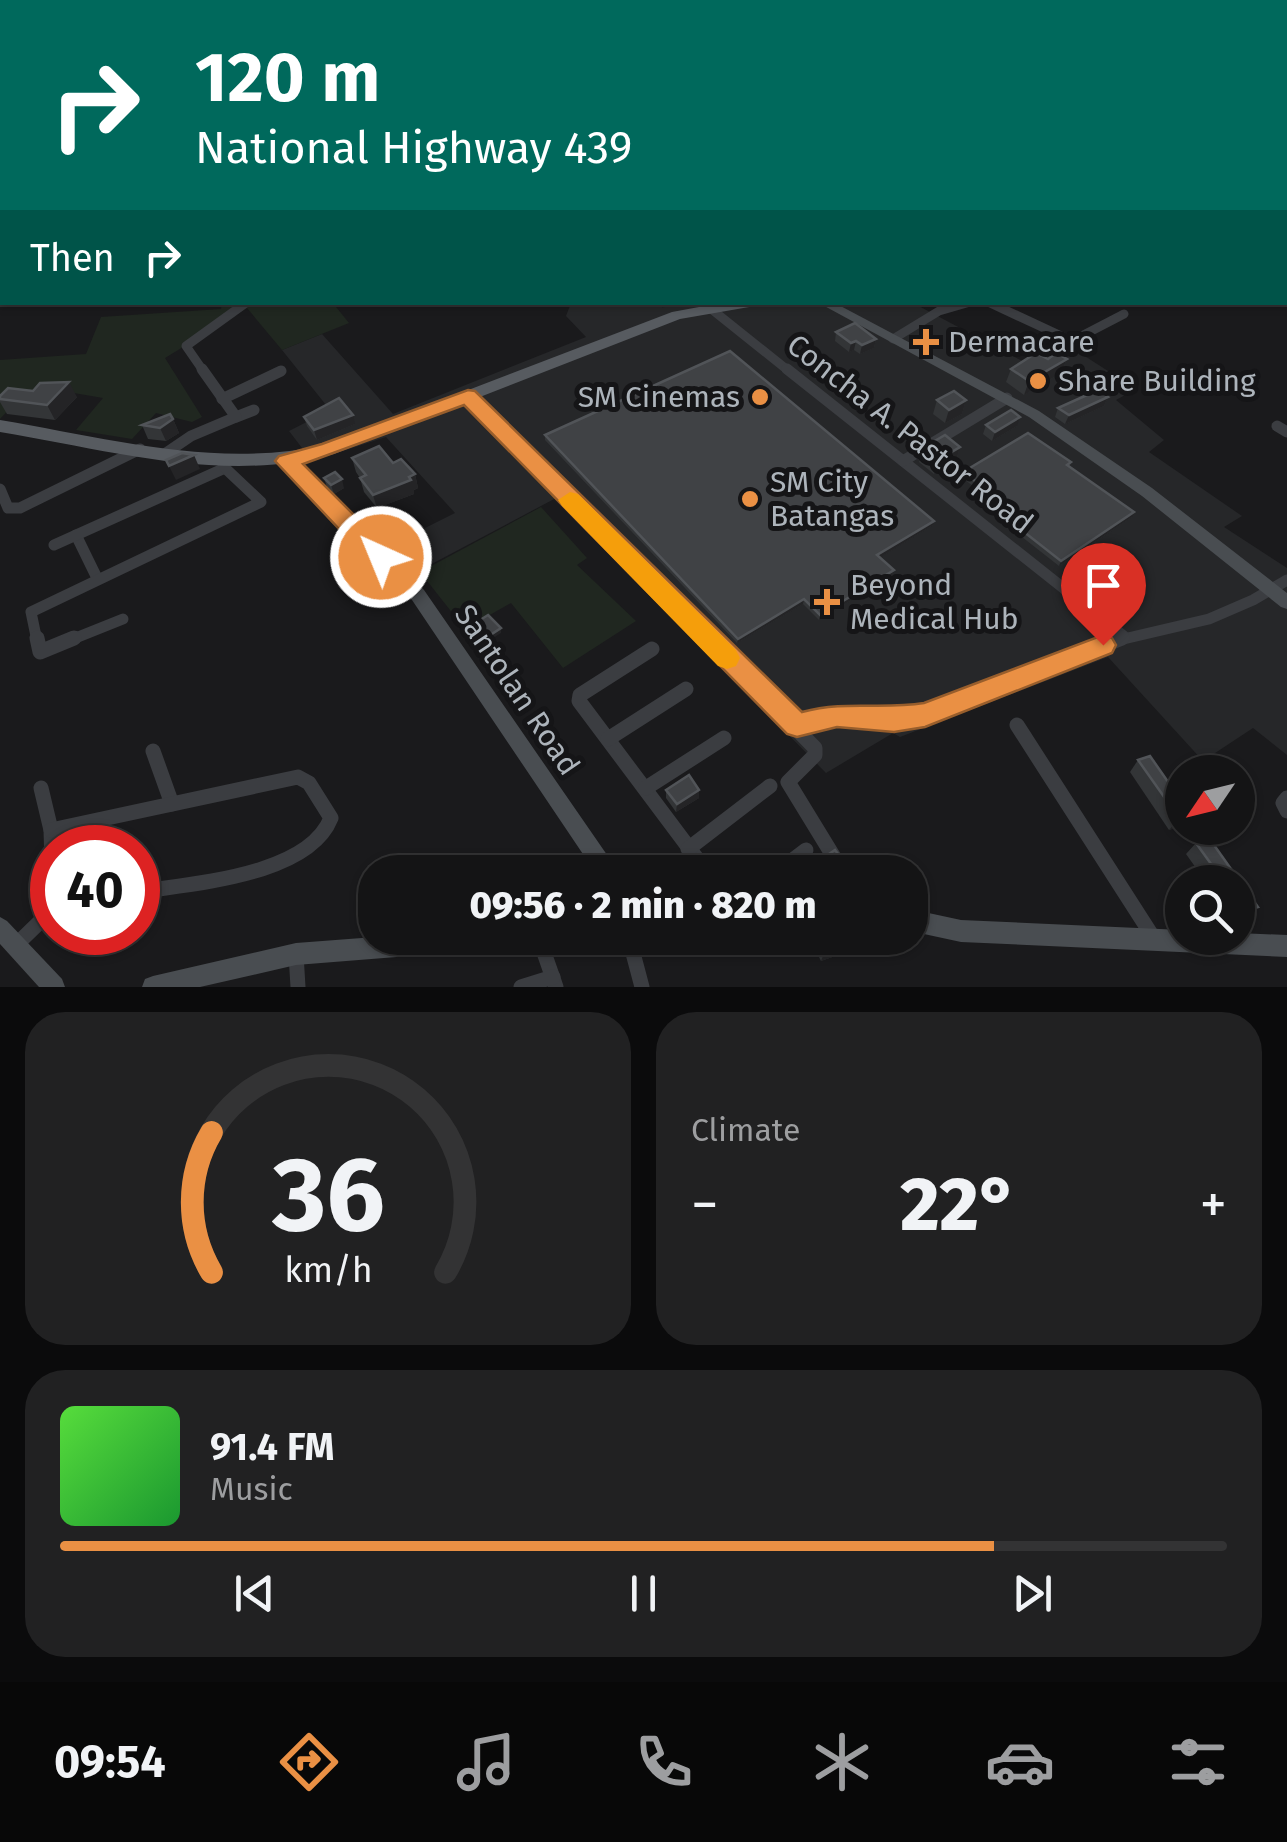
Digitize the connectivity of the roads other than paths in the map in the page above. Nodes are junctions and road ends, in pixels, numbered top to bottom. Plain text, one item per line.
1 (243, 305) edge
2 (732, 305) edge
3 (830, 305) edge
4 (950, 305) edge
5 (994, 305) edge
6 (710, 308) junction
7 (1124, 314) dead end
8 (893, 339) junction
9 (281, 371) dead end
10 (468, 396) junction
11 (1007, 398) junction
12 (222, 399) junction
13 (254, 410) dead end
14 (236, 417) junction
15 (0, 426) edge
16 (140, 449) junction
17 (166, 452) junction
18 (286, 461) junction
19 (904, 461) junction
20 (224, 464) junction
21 (0, 489) edge
22 (76, 535) junction
23 (54, 545) dead end
24 (97, 578) junction
25 (1283, 591) edge
26 (123, 620) dead end
27 (1125, 637) junction
28 (652, 649) dead end
29 (686, 689) dead end
30 (797, 725) junction
31 (1017, 725) dead end
32 (724, 738) dead end
33 (608, 739) junction
34 (152, 750) dead end
35 (770, 786) dead end
36 (41, 788) dead end
37 (646, 788) junction
38 (1287, 798) edge
39 (172, 804) junction
40 (1287, 811) edge
41 (50, 825) edge
42 (74, 825) edge
43 (688, 849) junction
44 (806, 850) dead end
45 (595, 855) edge
46 (693, 855) edge
47 (799, 855) edge
48 (832, 855) edge
49 (160, 888) edge
50 (928, 924) edge
51 (0, 928) edge
52 (30, 931) edge
53 (1155, 940) junction
54 (16, 945) junction
55 (1287, 946) edge
56 (358, 949) edge
57 (296, 954) junction
58 (545, 955) edge
59 (634, 955) edge
60 (554, 982) edge
61 (54, 987) edge
62 (154, 987) edge
63 (298, 987) edge
64 (521, 987) edge
65 (642, 987) edge

1 - 12 street
2 - 6 main road
3 - 8 street
4 - 8 street
5 - 7 street
6 - 10 main road
6 - 19 street, Concha A. Pastor Road
8 - 11 street
9 - 12 street
10 - 18 main road
10 - 30 street
11 - 19 street
11 - 25 street
12 - 14 street
13 - 14 street
14 - 17 street
15 - 16 main road
16 - 17 main road
16 - 21 street
17 - 20 main road
18 - 20 main road
18 - 45 street, Santolan Road
19 - 27 street, Concha A. Pastor Road
20 - 22 street
20 - 24 street
22 - 23 street
22 - 24 street
24 - 26 street
25 - 27 street
27 - 30 street
28 - 33 street
29 - 33 street
30 - 48 street
31 - 53 street
32 - 37 street
33 - 37 street
34 - 39 street
35 - 43 street
36 - 41 street
37 - 43 street
38 - 40 street
39 - 42 street
39 - 49 street
43 - 46 street
44 - 47 street
50 - 53 street
51 - 54 street
52 - 54 street
53 - 55 street
54 - 61 street
56 - 57 street
57 - 62 street
57 - 63 street
58 - 60 street
59 - 65 street
60 - 64 street

